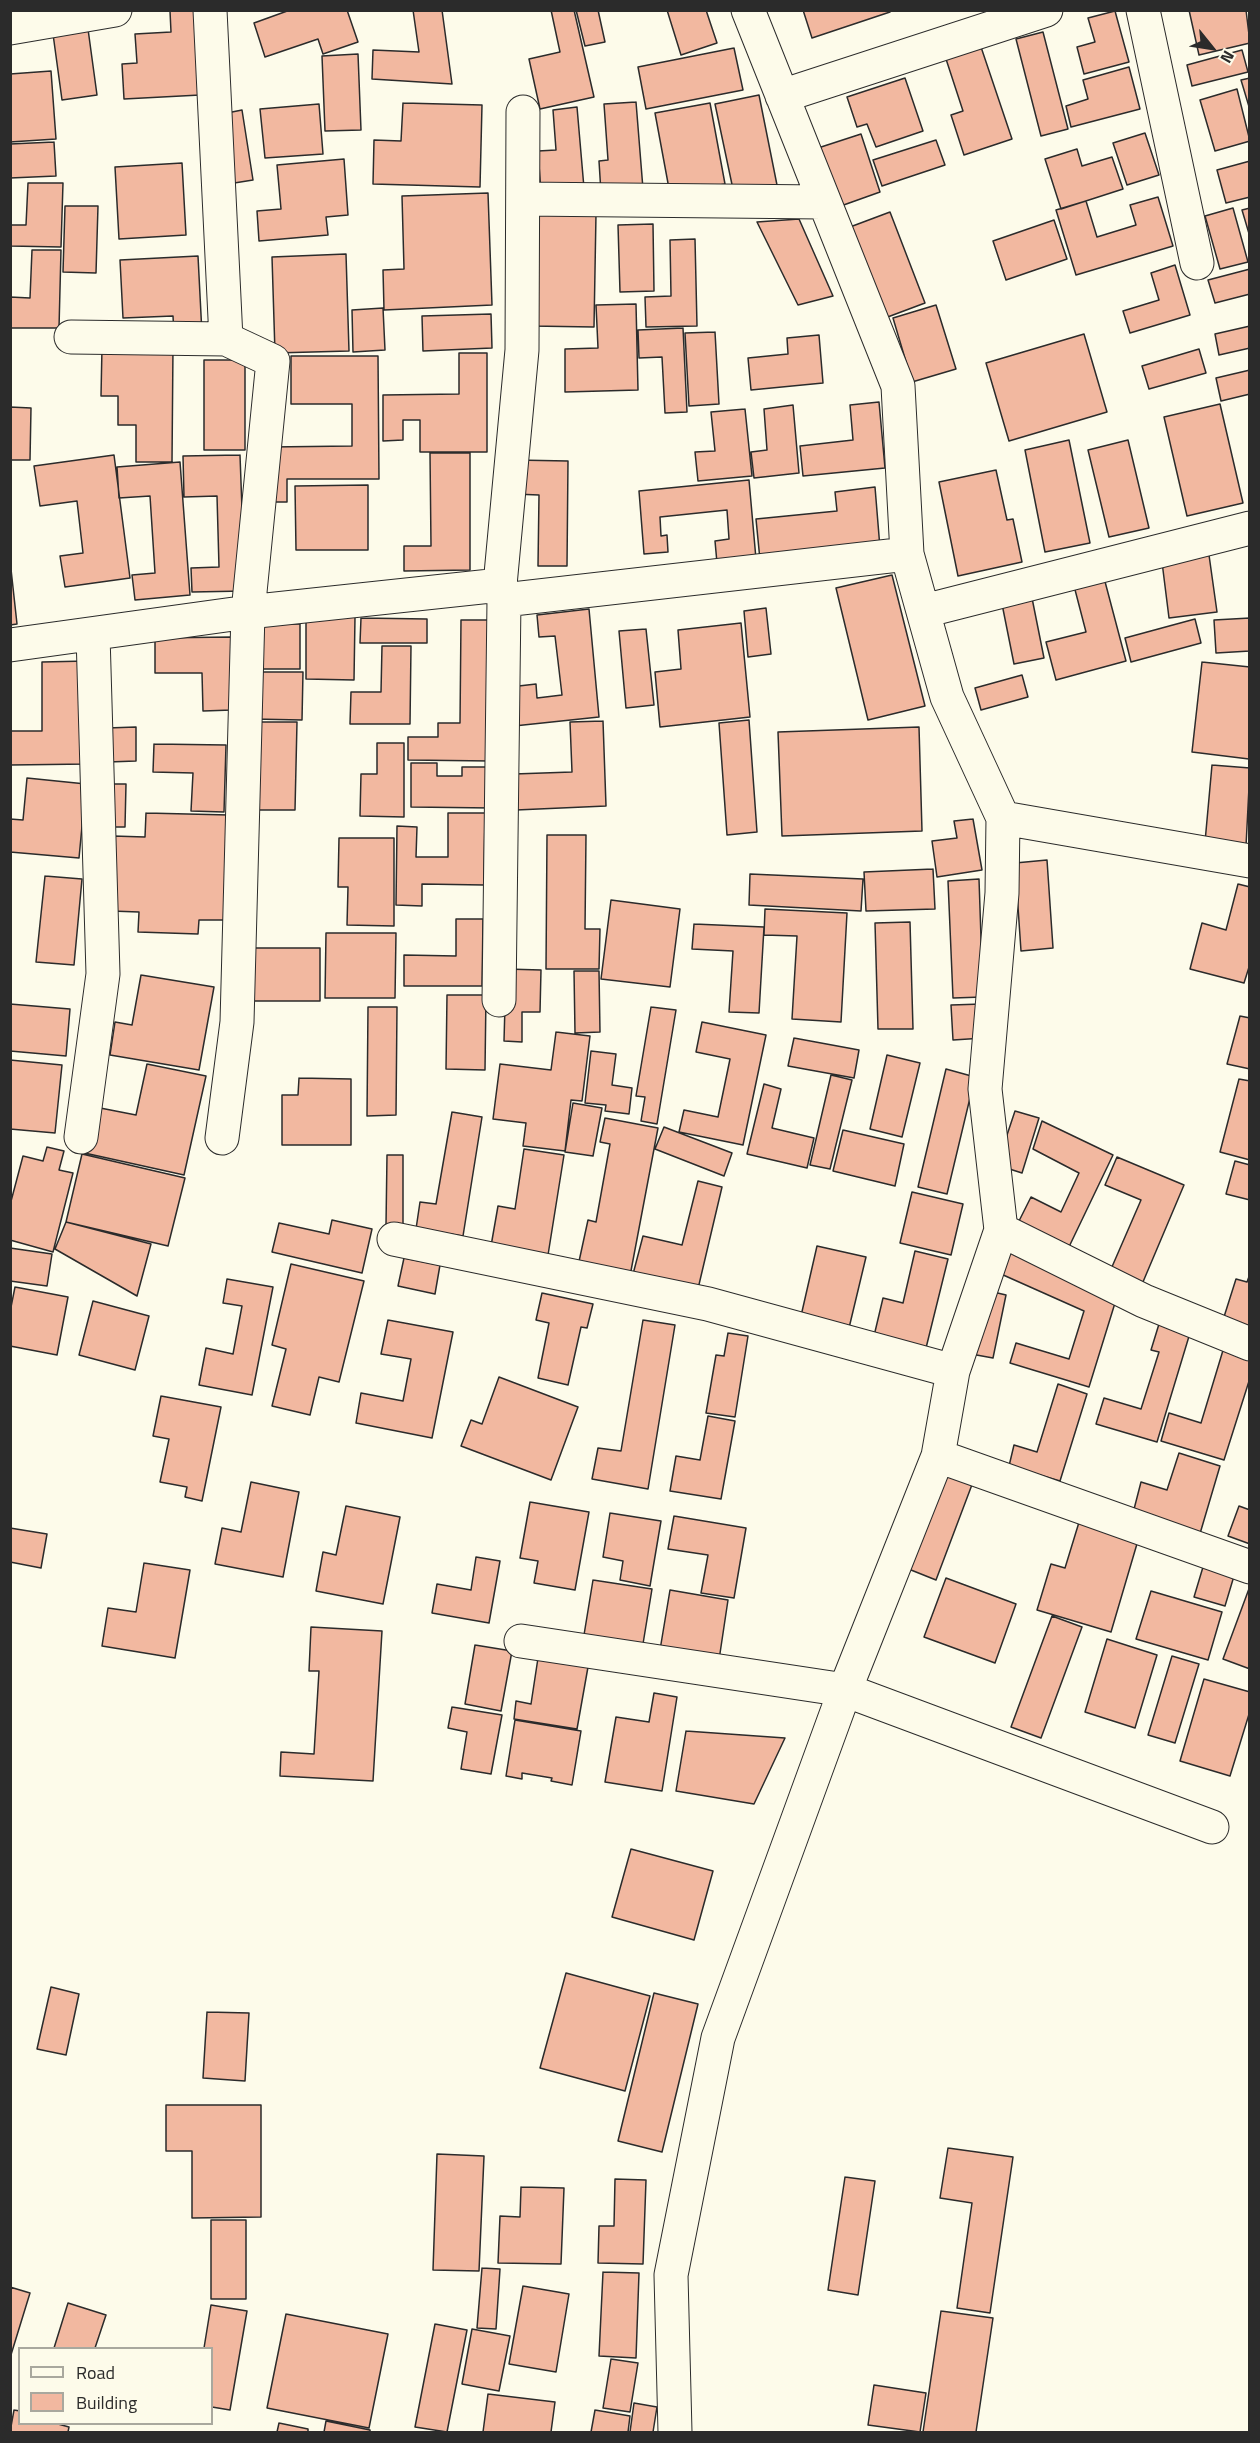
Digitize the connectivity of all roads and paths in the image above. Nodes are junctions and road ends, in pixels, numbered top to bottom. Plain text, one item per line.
1 (210, 10) edge
2 (748, 10) edge
3 (1046, 10) edge
4 (1143, 10) edge
5 (101, 12) edge
6 (10, 28) edge
7 (782, 96) junction
8 (523, 112) dead end
9 (523, 199) junction
10 (822, 202) junction
11 (1197, 263) dead end
12 (71, 337) dead end
13 (226, 339) junction
14 (1250, 528) edge
15 (907, 554) junction
16 (502, 593) junction
17 (924, 611) junction
18 (248, 612) junction
19 (93, 635) junction
20 (10, 645) edge
21 (1003, 818) junction
22 (1250, 861) edge
23 (500, 1000) dead end
24 (81, 1137) dead end
25 (222, 1138) dead end
26 (1001, 1230) junction
27 (394, 1239) dead end
28 (1250, 1344) edge
29 (953, 1371) junction
30 (938, 1456) junction
31 (1250, 1567) edge
32 (521, 1641) dead end
33 (845, 1690) junction
34 (1212, 1827) dead end
35 (675, 2433) edge

1 - 13 street
2 - 7 street
3 - 7 street
4 - 11 street
5 - 6 street
7 - 10 street
8 - 9 street
9 - 10 street
9 - 16 street
10 - 15 street
12 - 13 street
13 - 18 street
14 - 17 street
15 - 16 street
15 - 17 street
16 - 18 street
16 - 23 street
17 - 21 street
18 - 19 street
18 - 25 street
19 - 20 street
19 - 24 street
21 - 22 street
21 - 26 street
26 - 28 street
26 - 29 street
27 - 29 street
29 - 30 street
30 - 31 street
30 - 33 street
32 - 33 street
33 - 34 street
33 - 35 street

